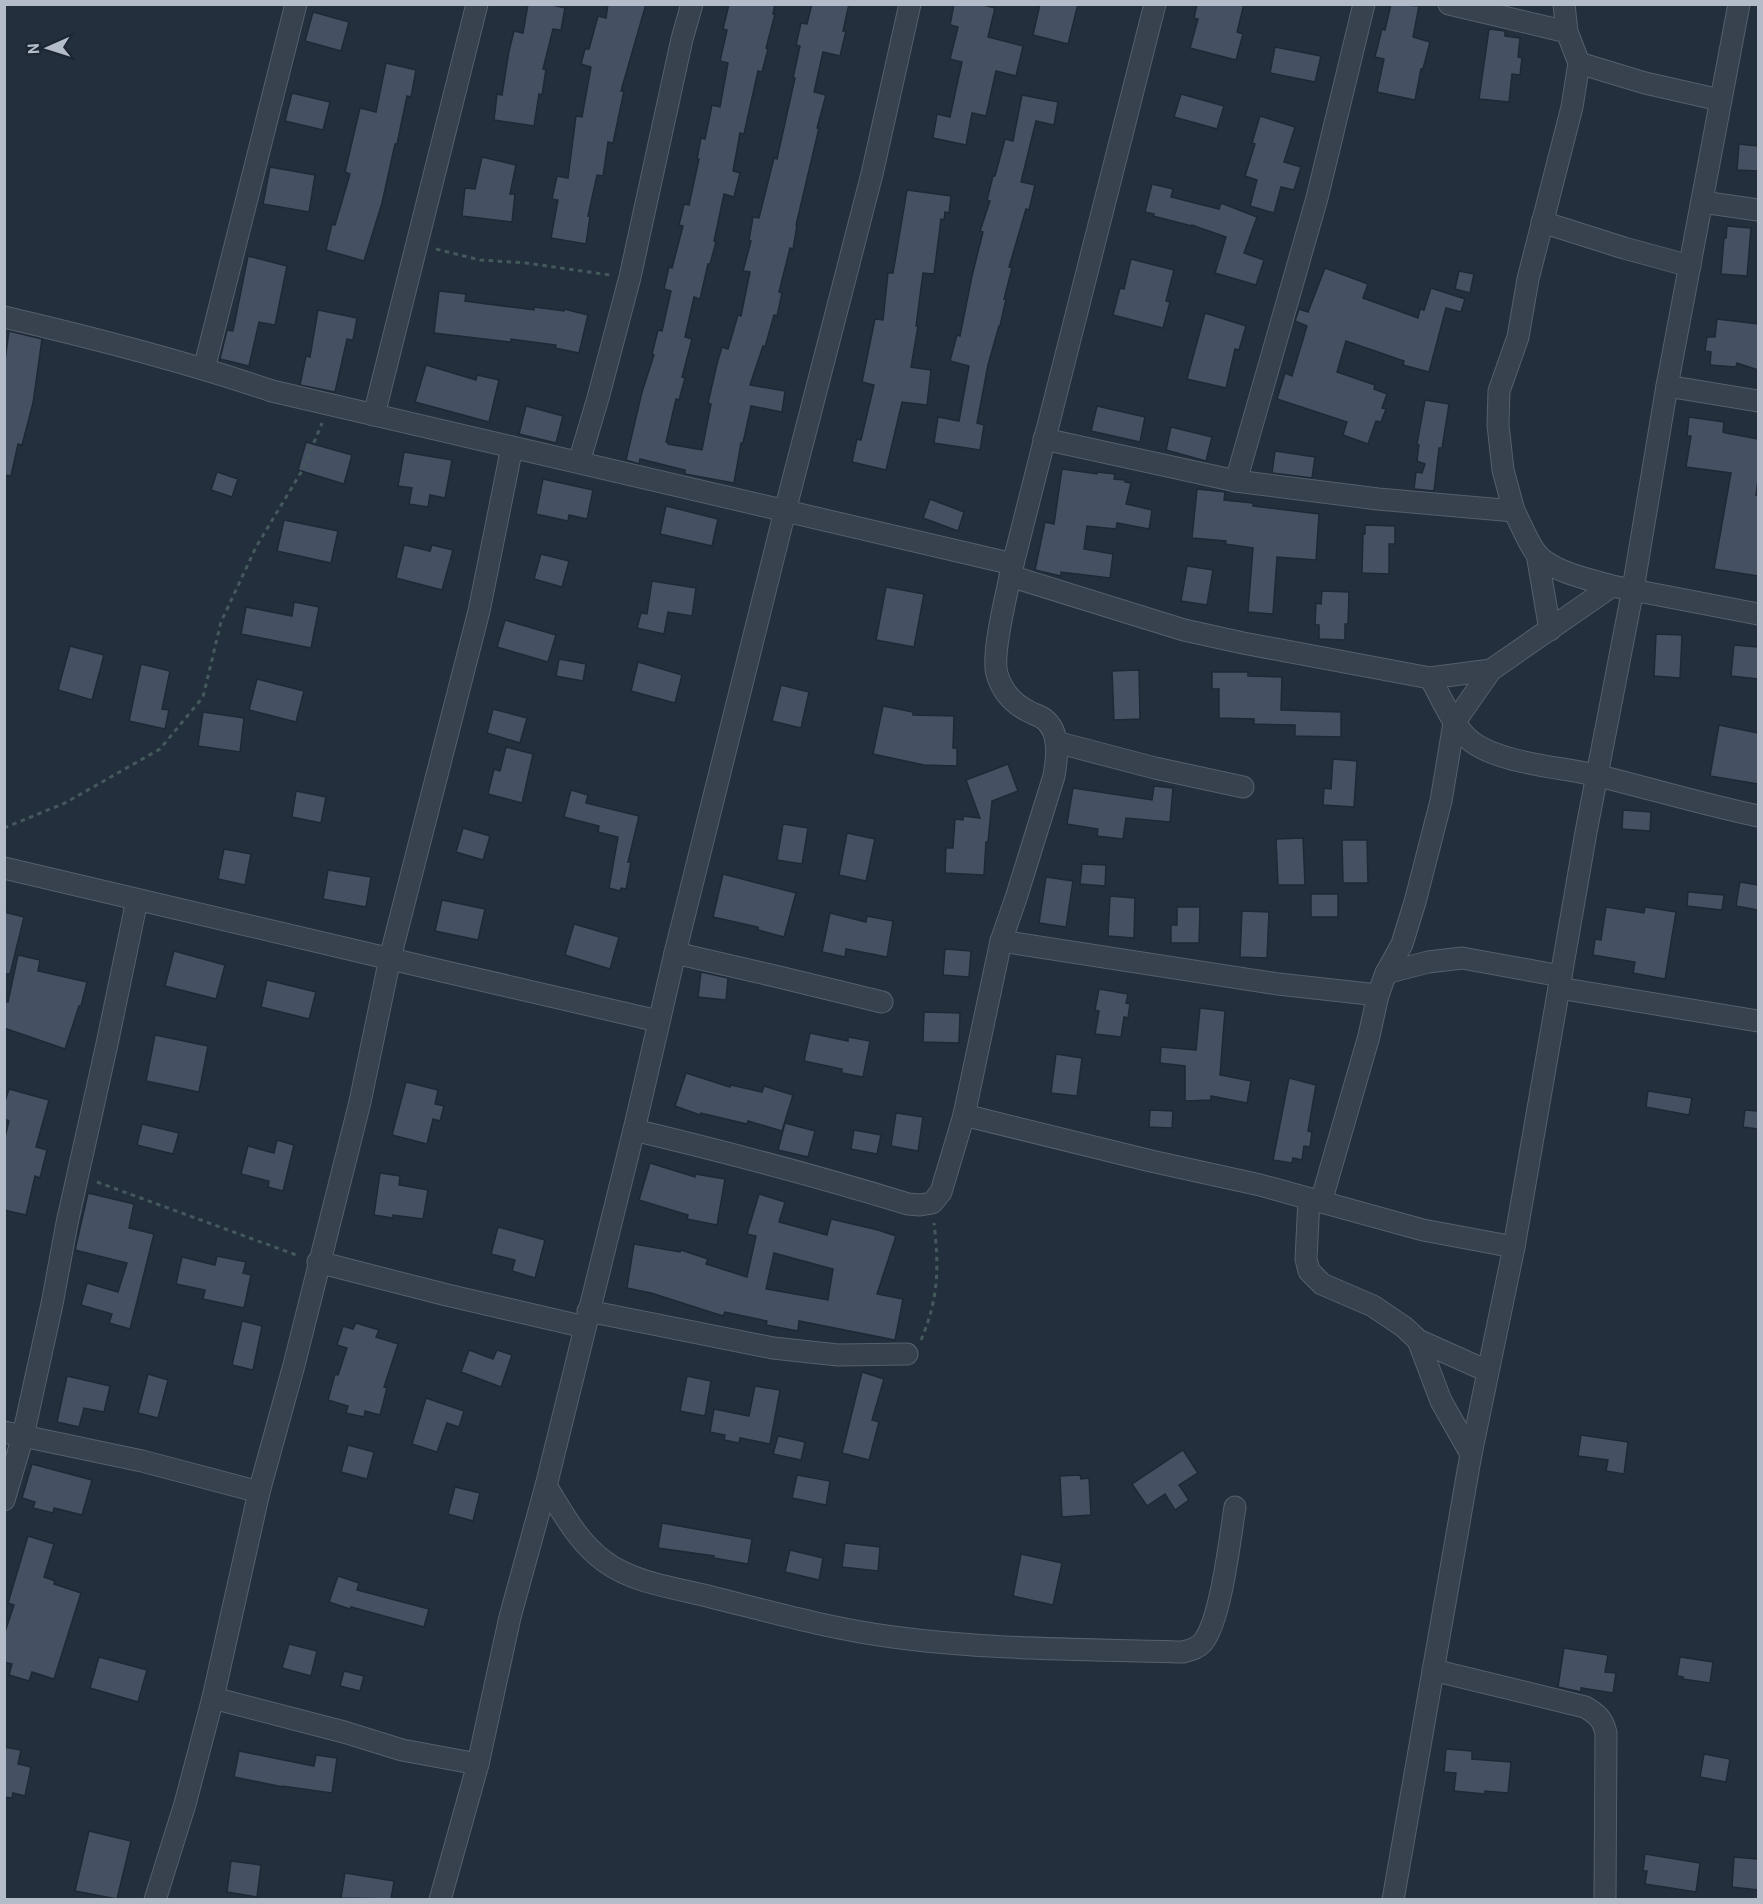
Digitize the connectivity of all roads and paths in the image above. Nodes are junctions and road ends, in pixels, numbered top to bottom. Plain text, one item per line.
1 (296, 4) edge
2 (477, 4) edge
3 (692, 4) edge
4 (910, 4) edge
5 (1155, 4) edge
6 (1364, 4) edge
7 (1449, 4) edge
8 (1739, 4) edge
9 (1570, 6) edge
10 (1567, 32) junction
11 (1579, 63) junction
12 (1720, 100) junction
13 (1702, 202) junction
14 (1758, 210) edge
15 (1542, 222) junction
16 (417, 244) junction
17 (1690, 266) junction
18 (630, 277) junction
19 (4, 317) edge
20 (204, 369) junction
21 (1667, 386) junction
22 (1758, 400) edge
23 (330, 405) junction
24 (374, 415) junction
25 (1044, 439) junction
26 (512, 447) junction
27 (579, 462) junction
28 (1236, 481) junction
29 (1514, 511) junction
30 (785, 512) junction
31 (1536, 554) junction
32 (1012, 570) junction
33 (1622, 587) junction
34 (1758, 614) edge
35 (1550, 630) junction
36 (1491, 670) junction
37 (1430, 678) junction
38 (1454, 723) junction
39 (1056, 742) junction
40 (1597, 776) junction
41 (1243, 787) dead end
42 (1758, 816) edge
43 (4, 828) edge
44 (4, 868) edge
45 (137, 900) junction
46 (1001, 942) junction
47 (675, 953) junction
48 (390, 958) junction
49 (1386, 973) junction
50 (1560, 982) junction
51 (1378, 995) junction
52 (882, 1002) dead end
53 (658, 1022) junction
54 (1758, 1022) edge
55 (964, 1115) junction
56 (634, 1130) junction
57 (78, 1175) junction
58 (1315, 1201) junction
59 (933, 1203) junction
60 (1514, 1247) junction
61 (318, 1262) junction
62 (586, 1319) junction
63 (1418, 1340) junction
64 (907, 1354) joint
65 (1487, 1371) junction
66 (14, 1434) edge
67 (1471, 1454) junction
68 (546, 1486) junction
69 (259, 1492) junction
70 (4, 1500) edge
71 (1235, 1507) dead end
72 (1433, 1670) junction
73 (213, 1698) junction
74 (478, 1764) junction
75 (155, 1899) edge
76 (440, 1899) edge
77 (1393, 1899) edge
78 (1605, 1899) edge

1 - 20 street
2 - 16 street
3 - 18 street
4 - 30 street
5 - 25 street
6 - 28 street
7 - 10 street
8 - 12 street
9 - 10 street
10 - 11 street
11 - 12 street
11 - 15 street
12 - 13 street
13 - 14 street
13 - 17 street
15 - 17 street
15 - 29 street
16 - 18 path
16 - 24 street
17 - 21 street
18 - 27 street
19 - 20 street
20 - 23 street
21 - 22 street
21 - 33 street
23 - 24 street
23 - 43 path
24 - 26 street
25 - 28 street
25 - 32 street
26 - 27 street
26 - 48 street
27 - 30 street
28 - 29 street
29 - 31 street
30 - 32 street
30 - 47 street
31 - 33 street
31 - 35 street
32 - 37 street
32 - 39 street
33 - 34 street
33 - 35 street
33 - 40 street
35 - 36 street
36 - 37 street
36 - 38 street
37 - 38 street
38 - 40 street
38 - 49 street
39 - 41 street
39 - 46 street
40 - 42 street
40 - 50 street
44 - 45 street
45 - 48 street
45 - 57 street
46 - 51 street
46 - 55 street
47 - 52 street
47 - 53 street
48 - 53 street
48 - 61 street
49 - 50 street
49 - 51 street
50 - 54 street
50 - 60 street
51 - 58 street
53 - 56 street
55 - 58 street
55 - 59 street
56 - 59 street
56 - 62 street
57 - 61 path
57 - 66 street
58 - 60 street
58 - 63 street
59 - 64 path
60 - 65 street
61 - 62 street
61 - 69 street
62 - 64 street
62 - 68 street
63 - 65 street
63 - 67 street
65 - 67 street
66 - 69 street
66 - 70 street
67 - 72 street
68 - 71 street
68 - 74 street
69 - 73 street
72 - 77 street
72 - 78 street
73 - 74 street
73 - 75 street
74 - 76 street

